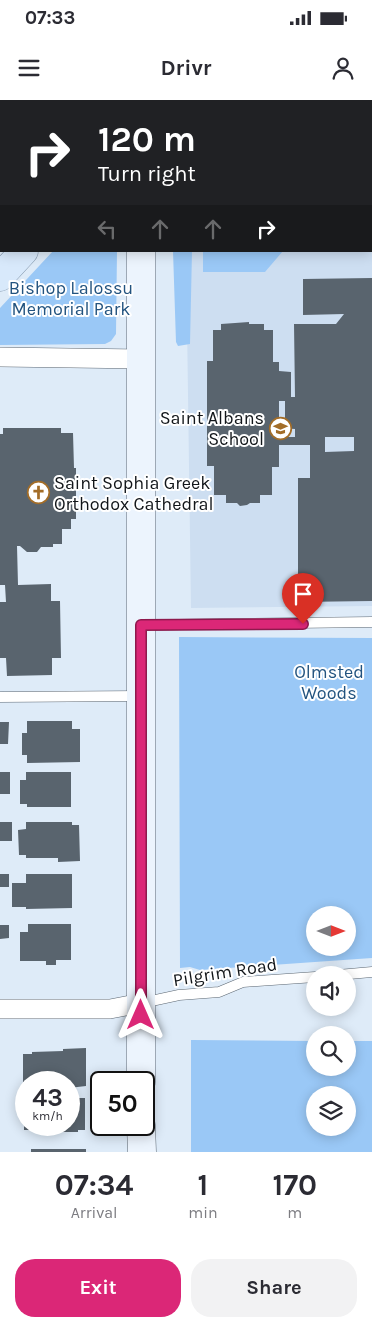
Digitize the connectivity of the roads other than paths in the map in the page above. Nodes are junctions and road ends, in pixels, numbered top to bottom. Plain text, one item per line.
1 (23, 252) edge
2 (141, 252) edge
3 (0, 277) edge
4 (0, 357) edge
5 (141, 359) junction
6 (372, 622) edge
7 (141, 625) junction
8 (141, 696) junction
9 (0, 698) edge
10 (372, 972) edge
11 (356, 973) edge
12 (306, 978) edge
13 (141, 1003) junction
14 (0, 1009) edge
15 (141, 1071) edge
16 (142, 1136) edge
17 (142, 1152) edge

1 - 3 main road
2 - 5 main road
4 - 5 street
5 - 7 main road
6 - 7 lane
7 - 8 main road
8 - 9 lane
8 - 13 main road
10 - 11 lane
12 - 13 lane, Pilgrim Road
13 - 14 street
13 - 15 main road
16 - 17 main road

